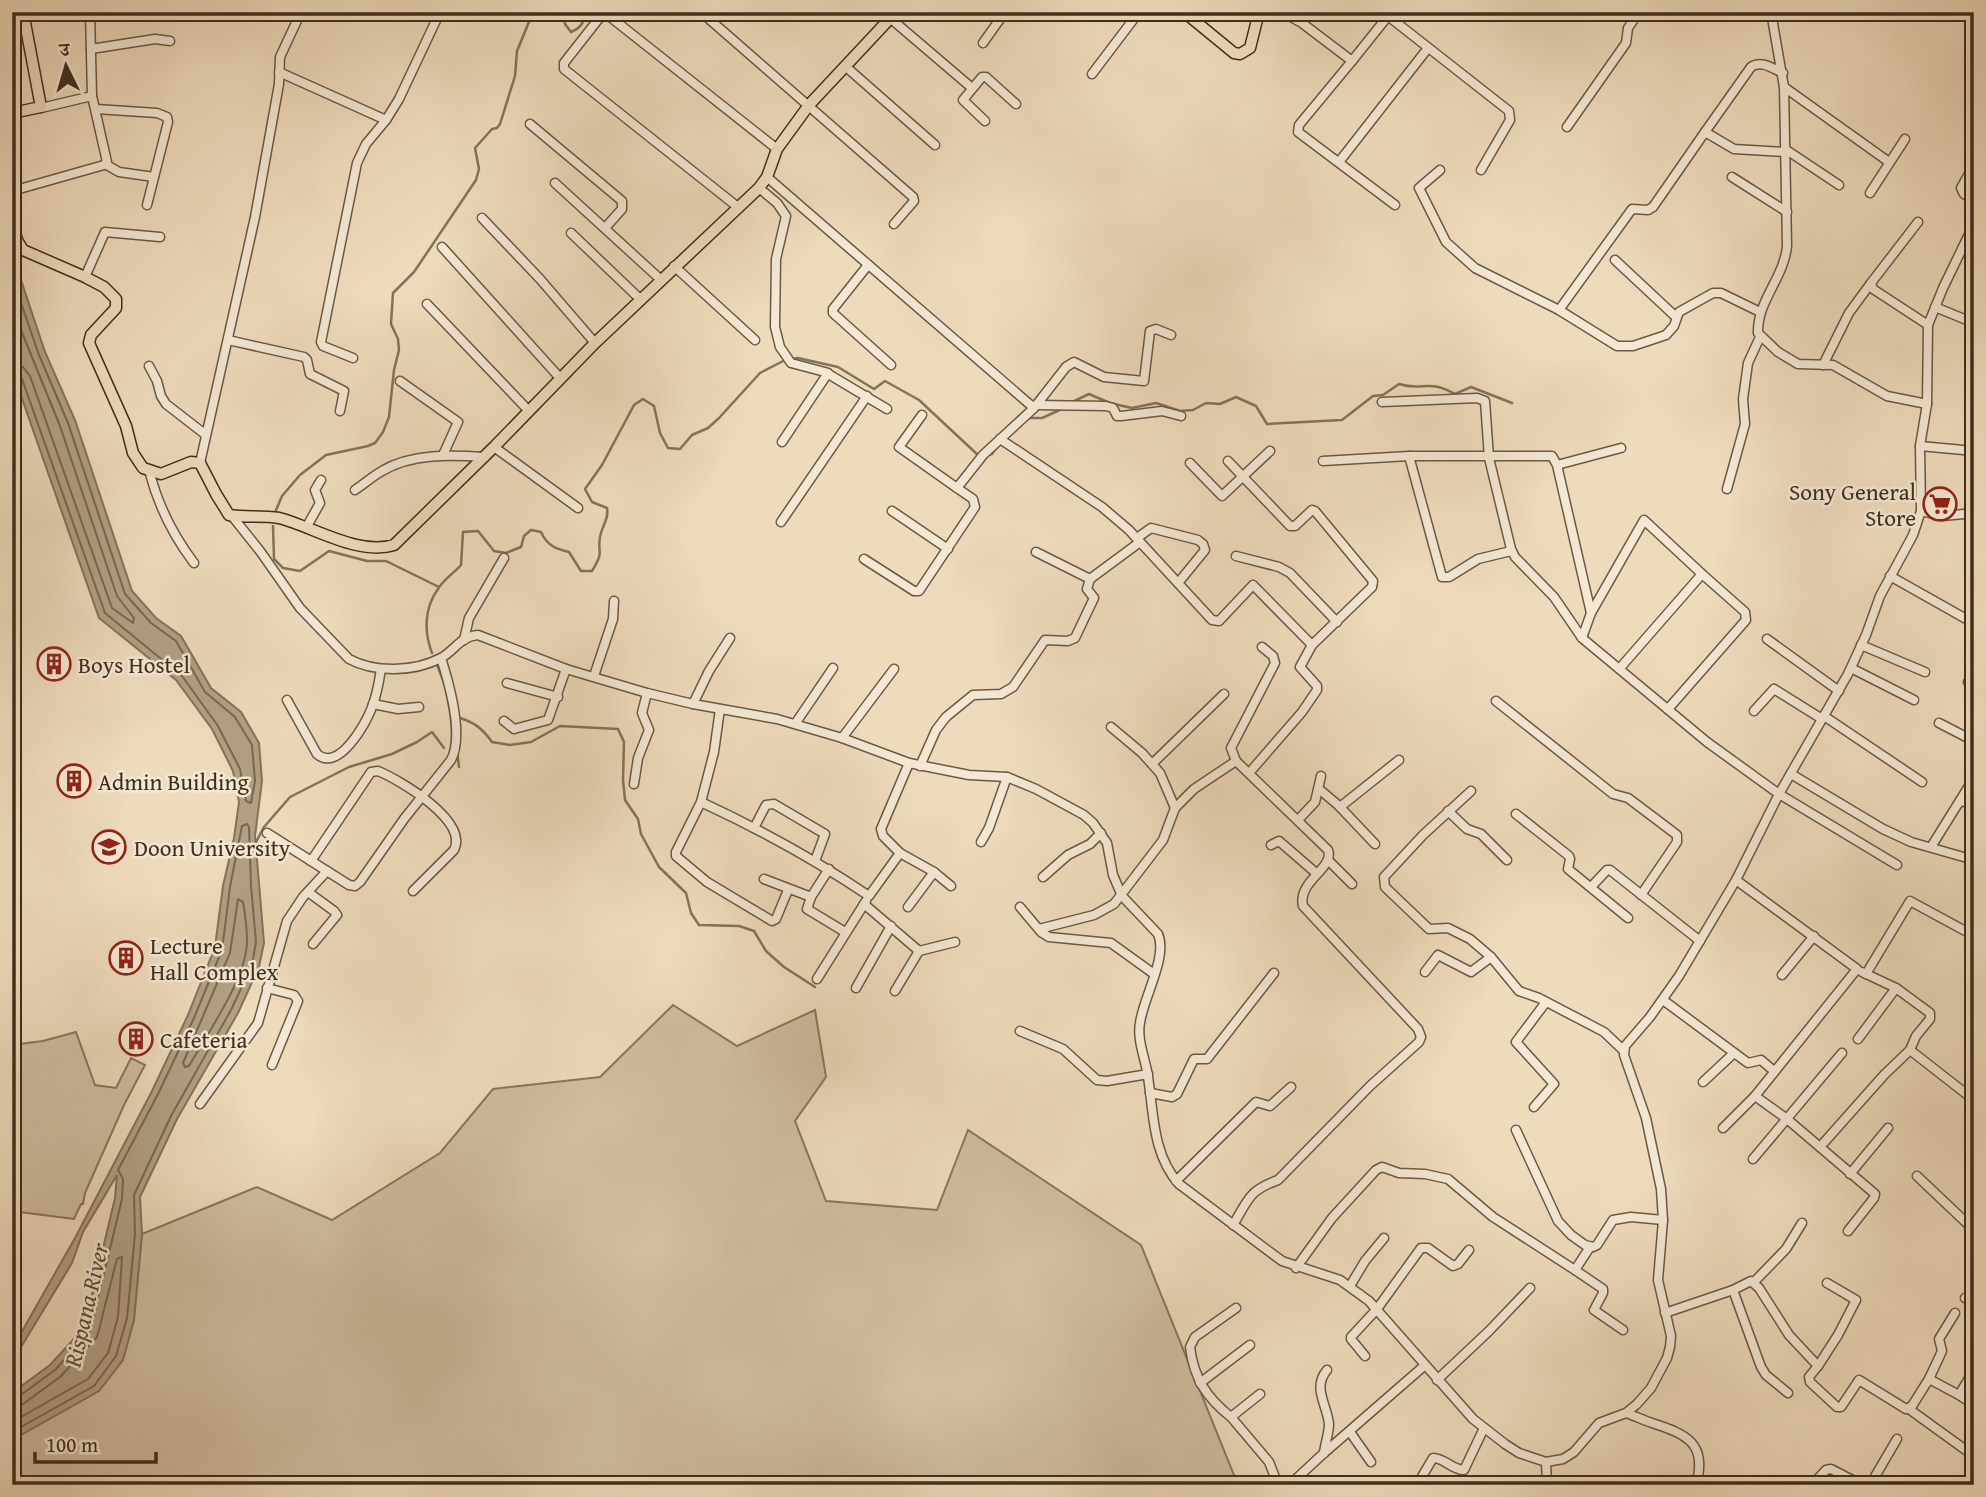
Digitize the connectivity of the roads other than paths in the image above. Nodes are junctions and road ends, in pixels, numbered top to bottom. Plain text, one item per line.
1 (23, 12) edge
2 (90, 12) edge
3 (301, 12) edge
4 (440, 12) edge
5 (604, 12) edge
6 (701, 12) edge
7 (1005, 12) edge
8 (1139, 12) edge
9 (1184, 12) edge
10 (1259, 12) edge
11 (1282, 12) edge
12 (1639, 12) edge
13 (1771, 12) edge
14 (1385, 14) edge
15 (893, 15) edge
16 (170, 41) dead end
17 (983, 43) dead end
18 (1428, 48) junction
19 (91, 49) junction
20 (1352, 61) junction
21 (845, 66) junction
22 (279, 72) junction
23 (1783, 72) junction
24 (1092, 74) dead end
25 (1784, 87) junction
26 (972, 88) junction
27 (92, 96) junction
28 (1016, 104) dead end
29 (809, 105) junction
30 (41, 107) junction
31 (96, 109) junction
32 (12, 113) edge
33 (386, 120) junction
34 (985, 121) dead end
35 (530, 124) dead end
36 (1567, 127) dead end
37 (1705, 132) junction
38 (1905, 139) dead end
39 (935, 145) dead end
40 (777, 149) junction
41 (1785, 151) junction
42 (1339, 162) junction
43 (1889, 162) junction
44 (105, 164) junction
45 (1974, 165) edge
46 (1440, 170) dead end
47 (1481, 170) dead end
48 (153, 177) junction
49 (766, 177) junction
50 (1732, 177) dead end
51 (555, 183) dead end
52 (1839, 185) dead end
53 (759, 188) junction
54 (12, 191) edge
55 (1870, 193) dead end
56 (1974, 200) edge
57 (147, 205) dead end
58 (1395, 205) dead end
59 (739, 208) junction
60 (1787, 212) junction
61 (482, 218) dead end
62 (12, 220) edge
63 (1918, 222) dead end
64 (894, 224) dead end
65 (1974, 224) edge
66 (605, 228) junction
67 (571, 233) dead end
68 (160, 237) dead end
69 (442, 247) dead end
70 (1615, 260) dead end
71 (868, 265) junction
72 (674, 266) junction
73 (85, 277) junction
74 (660, 279) junction
75 (1871, 282) junction
76 (640, 299) junction
77 (427, 303) dead end
78 (1935, 307) junction
79 (1559, 310) junction
80 (1760, 312) junction
81 (1676, 317) junction
82 (1974, 323) edge
83 (1928, 325) junction
84 (1171, 335) dead end
85 (1760, 337) junction
86 (228, 340) junction
87 (755, 340) dead end
88 (595, 343) junction
89 (353, 358) dead end
90 (891, 365) dead end
91 (1823, 365) junction
92 (149, 366) dead end
93 (828, 373) junction
94 (561, 378) junction
95 (400, 381) dead end
96 (867, 396) junction
97 (1382, 401) dead end
98 (1927, 404) junction
99 (1035, 406) junction
100 (887, 409) dead end
101 (340, 411) dead end
102 (529, 411) junction
103 (922, 415) dead end
104 (1181, 416) dead end
105 (206, 435) junction
106 (1001, 439) junction
107 (782, 442) dead end
108 (1920, 446) junction
109 (494, 447) junction
110 (1621, 448) dead end
111 (1270, 451) dead end
112 (1974, 451) edge
113 (443, 455) junction
114 (1409, 456) junction
115 (485, 457) junction
116 (1489, 458) junction
117 (1228, 461) dead end
118 (1323, 461) dead end
119 (200, 463) junction
120 (1190, 463) dead end
121 (1557, 465) junction
122 (149, 470) junction
123 (1243, 477) junction
124 (321, 480) dead end
125 (957, 488) junction
126 (1727, 489) dead end
127 (355, 490) dead end
128 (578, 508) dead end
129 (892, 511) dead end
130 (1922, 511) junction
131 (1974, 513) edge
132 (232, 516) junction
133 (781, 522) dead end
134 (306, 528) junction
135 (1138, 540) junction
136 (948, 549) junction
137 (1511, 551) junction
138 (1036, 552) dead end
139 (1236, 556) dead end
140 (504, 558) dead end
141 (864, 559) dead end
142 (194, 563) dead end
143 (1702, 575) junction
144 (1890, 576) junction
145 (1090, 579) junction
146 (1178, 583) junction
147 (614, 601) dead end
148 (1591, 613) junction
149 (1968, 620) dead end
150 (1337, 622) junction
151 (730, 638) dead end
152 (1582, 638) junction
153 (1768, 639) dead end
154 (464, 640) junction
155 (1312, 645) junction
156 (1861, 645) junction
157 (1262, 647) dead end
158 (441, 658) junction
159 (833, 667) dead end
160 (1619, 668) junction
161 (1851, 668) junction
162 (381, 669) junction
163 (566, 669) junction
164 (894, 669) dead end
165 (1924, 672) dead end
166 (594, 676) junction
167 (507, 683) dead end
168 (1839, 691) junction
169 (647, 693) junction
170 (1224, 694) dead end
171 (558, 697) junction
172 (287, 700) dead end
173 (1914, 700) dead end
174 (1496, 701) dead end
175 (373, 704) junction
176 (693, 704) junction
177 (419, 708) dead end
178 (720, 709) junction
179 (1668, 709) junction
180 (1754, 711) dead end
181 (1823, 717) junction
182 (504, 721) dead end
183 (1939, 723) dead end
184 (795, 724) junction
185 (1111, 727) dead end
186 (842, 738) junction
187 (1974, 741) edge
188 (1399, 760) dead end
189 (1236, 761) junction
190 (909, 763) junction
191 (1152, 764) junction
192 (920, 765) junction
193 (1250, 772) junction
194 (1791, 774) junction
195 (1321, 776) dead end
196 (1007, 777) junction
197 (1974, 778) edge
198 (1922, 782) dead end
199 (634, 784) dead end
200 (1319, 789) junction
201 (1471, 791) dead end
202 (1779, 794) junction
203 (422, 797) junction
204 (1961, 800) junction
205 (701, 802) junction
206 (1974, 805) edge
207 (1340, 807) junction
208 (1175, 808) junction
209 (1448, 811) junction
210 (1516, 814) dead end
211 (1298, 820) junction
212 (754, 828) junction
213 (267, 833) dead end
214 (1101, 833) junction
215 (981, 842) dead end
216 (1375, 844) dead end
217 (1271, 845) dead end
218 (1931, 846) junction
219 (900, 853) junction
220 (1328, 860) junction
221 (1507, 860) dead end
222 (1974, 860) edge
223 (311, 861) junction
224 (815, 862) junction
225 (1898, 865) dead end
226 (829, 869) junction
227 (327, 871) junction
228 (934, 872) junction
229 (1316, 873) junction
230 (1043, 877) dead end
231 (764, 879) dead end
232 (1736, 880) junction
233 (1352, 884) dead end
234 (951, 886) dead end
235 (1591, 887) junction
236 (788, 890) junction
237 (413, 891) dead end
238 (307, 892) junction
239 (869, 895) junction
240 (1641, 895) junction
241 (1122, 896) junction
242 (811, 897) junction
243 (864, 904) junction
244 (908, 907) dead end
245 (1020, 907) dead end
246 (1628, 918) dead end
247 (891, 926) junction
248 (1039, 929) junction
249 (845, 932) junction
250 (1969, 933) dead end
251 (1814, 936) junction
252 (1700, 940) junction
253 (955, 942) dead end
254 (313, 944) dead end
255 (919, 951) junction
256 (1491, 957) junction
257 (1857, 969) junction
258 (1425, 972) dead end
259 (1274, 973) dead end
260 (1154, 974) junction
261 (1866, 974) junction
262 (1782, 975) dead end
263 (817, 979) dead end
264 (267, 988) junction
265 (856, 988) dead end
266 (1896, 988) junction
267 (895, 991) dead end
268 (1663, 1000) junction
269 (1546, 1002) junction
270 (1020, 1031) dead end
271 (1858, 1039) dead end
272 (1910, 1050) junction
273 (1624, 1051) junction
274 (1734, 1053) junction
275 (1842, 1054) dead end
276 (272, 1065) dead end
277 (1773, 1071) junction
278 (1147, 1074) junction
279 (1703, 1082) dead end
280 (1291, 1087) dead end
281 (1150, 1093) junction
282 (1755, 1096) junction
283 (1974, 1100) edge
284 (200, 1104) dead end
285 (1534, 1107) dead end
286 (1787, 1119) junction
287 (1723, 1128) dead end
288 (1888, 1128) dead end
289 (1516, 1130) dead end
290 (1820, 1147) junction
291 (1753, 1159) dead end
292 (1850, 1174) junction
293 (1917, 1176) dead end
294 (1176, 1181) junction
295 (1663, 1220) junction
296 (1802, 1223) dead end
297 (1233, 1225) junction
298 (1974, 1230) edge
299 (1848, 1231) dead end
300 (1384, 1238) dead end
301 (1590, 1247) junction
302 (1469, 1250) dead end
303 (1296, 1268) junction
304 (1575, 1270) junction
305 (1754, 1282) junction
306 (1827, 1283) dead end
307 (1350, 1286) junction
308 (1530, 1289) dead end
309 (1733, 1290) junction
310 (1965, 1298) dead end
311 (1974, 1303) edge
312 (1236, 1308) dead end
313 (1377, 1309) junction
314 (1665, 1312) junction
315 (1955, 1313) dead end
316 (1623, 1330) dead end
317 (1250, 1345) dead end
318 (1365, 1356) dead end
319 (1424, 1366) junction
320 (1818, 1366) junction
321 (1327, 1370) dead end
322 (1974, 1370) edge
323 (1929, 1379) junction
324 (1437, 1380) junction
325 (1200, 1383) junction
326 (1260, 1394) dead end
327 (1788, 1394) dead end
328 (1959, 1395) junction
329 (1974, 1405) edge
330 (1909, 1409) junction
331 (1626, 1413) junction
332 (1231, 1417) junction
333 (1484, 1428) junction
334 (1350, 1432) junction
335 (1897, 1439) dead end
336 (1324, 1453) junction
337 (1974, 1456) edge
338 (1371, 1462) dead end
339 (1546, 1462) junction
340 (1278, 1485) edge
341 (1293, 1485) edge
342 (1417, 1485) edge
343 (1546, 1485) edge
344 (1696, 1485) edge
345 (1812, 1485) edge
346 (1862, 1485) edge
347 (1870, 1485) edge

1 - 30 main road
2 - 19 street
3 - 22 street
4 - 33 street
5 - 40 street
5 - 59 street
6 - 29 street
7 - 17 street
8 - 24 street
9 - 10 main road
11 - 20 street
12 - 36 street
13 - 23 street
14 - 18 street
14 - 20 street
15 - 21 main road
15 - 26 street
16 - 19 street
18 - 42 street
18 - 47 street
19 - 27 street
20 - 42 street
21 - 29 main road
21 - 39 street
22 - 33 street
22 - 86 street
23 - 25 street
23 - 37 street
25 - 41 street
25 - 43 street
26 - 28 street
26 - 34 street
27 - 30 street
27 - 31 street
29 - 40 main road
29 - 64 street
30 - 32 main road
31 - 44 street
31 - 48 street
33 - 89 street
35 - 66 street
37 - 41 street
37 - 79 street
38 - 43 street
40 - 49 main road
41 - 52 street
41 - 60 street
42 - 58 street
43 - 55 street
44 - 48 street
44 - 54 street
45 - 56 street
46 - 79 street
48 - 57 street
49 - 53 main road
49 - 71 street
50 - 60 street
51 - 66 street
53 - 59 main road
53 - 93 street
59 - 72 main road
60 - 80 street
61 - 88 street
62 - 73 main road
63 - 75 street
65 - 78 street
66 - 74 street
67 - 76 street
68 - 73 street
69 - 94 street
70 - 81 street
71 - 90 street
71 - 99 street
72 - 74 main road
72 - 87 street
73 - 122 main road
74 - 76 main road
75 - 83 street
75 - 91 street
76 - 88 main road
77 - 102 street
78 - 82 street
78 - 83 street
79 - 81 street
80 - 81 street
80 - 85 street
83 - 98 street
84 - 99 street
85 - 91 street
85 - 126 street
86 - 101 street
86 - 105 street
88 - 94 main road
91 - 98 street
92 - 105 street
93 - 96 street
93 - 107 street
94 - 102 main road
95 - 113 street
96 - 100 street
96 - 133 street
97 - 116 street
98 - 108 street
99 - 104 street
99 - 106 street
102 - 109 main road
103 - 125 street
105 - 119 street
106 - 125 street
106 - 135 street
108 - 112 street
108 - 130 street
109 - 115 main road
109 - 128 street
110 - 121 street
111 - 123 street
113 - 115 street
113 - 127 street
114 - 116 street
114 - 118 street
114 - 137 street
115 - 134 main road
116 - 121 street
116 - 137 street
117 - 123 street
119 - 122 main road
119 - 132 main road
120 - 123 street
121 - 148 street
122 - 142 street
123 - 150 street
124 - 134 street
125 - 136 street
129 - 136 street
130 - 131 street
130 - 144 street
132 - 134 main road
132 - 162 street
135 - 145 street
135 - 146 street
135 - 146 street
136 - 141 street
137 - 152 street
138 - 145 street
139 - 150 street
140 - 154 street
143 - 148 street
143 - 160 street
143 - 179 street
144 - 149 street
144 - 156 street
145 - 192 street
146 - 155 street
147 - 166 street
148 - 152 street
150 - 155 street
151 - 176 street
152 - 160 street
153 - 168 street
154 - 158 street
154 - 163 street
155 - 193 street
156 - 161 street
156 - 165 street
157 - 189 street
158 - 162 street
158 - 203 street
159 - 184 street
160 - 179 street
161 - 168 street
161 - 173 street
162 - 175 street
163 - 166 street
163 - 171 street
164 - 186 street
166 - 169 street
167 - 171 street
168 - 181 street
169 - 176 street
169 - 199 street
170 - 191 street
171 - 182 street
172 - 175 street
174 - 240 street
175 - 177 street
176 - 178 street
178 - 184 street
178 - 205 street
179 - 202 street
180 - 181 street
181 - 194 street
181 - 198 street
183 - 187 street
184 - 186 street
185 - 191 street
186 - 190 street
188 - 207 street
189 - 193 street
189 - 208 street
190 - 192 street
190 - 219 street
191 - 208 street
192 - 196 street
193 - 211 street
194 - 202 street
194 - 218 street
195 - 200 street
196 - 214 street
196 - 215 street
197 - 204 street
200 - 207 street
200 - 211 street
201 - 209 street
202 - 225 street
202 - 232 street
203 - 223 street
203 - 227 street
203 - 237 street
204 - 206 street
204 - 218 street
205 - 212 street
205 - 236 street
207 - 216 street
208 - 241 street
209 - 221 street
209 - 256 street
210 - 235 street
211 - 220 street
212 - 224 street
212 - 224 street
213 - 223 street
214 - 230 street
214 - 241 street
217 - 229 street
218 - 222 street
219 - 228 street
219 - 239 street
220 - 229 street
220 - 233 street
223 - 227 street
224 - 226 street
226 - 239 street
226 - 242 street
227 - 238 street
228 - 234 street
228 - 244 street
229 - 297 street
231 - 236 street
232 - 251 street
232 - 252 street
235 - 240 street
235 - 246 street
236 - 242 street
238 - 254 street
238 - 264 street
239 - 243 street
240 - 252 street
241 - 248 street
241 - 260 street
242 - 249 street
243 - 247 street
243 - 249 street
245 - 248 street
247 - 255 street
247 - 265 street
248 - 260 street
249 - 263 street
250 - 261 street
251 - 257 street
251 - 262 street
252 - 268 street
253 - 255 street
255 - 267 street
256 - 258 street
256 - 269 street
257 - 261 street
257 - 277 street
259 - 281 street
260 - 278 street
261 - 266 street
264 - 276 street
264 - 284 street
266 - 271 street
266 - 272 street
268 - 273 street
268 - 274 street
269 - 273 street
269 - 285 street
270 - 278 street
272 - 283 street
272 - 290 street
273 - 295 street
274 - 277 street
274 - 279 street
275 - 286 street
277 - 282 street
278 - 281 street
280 - 294 street
281 - 294 street
282 - 286 street
282 - 287 street
286 - 290 street
286 - 291 street
288 - 292 street
289 - 301 street
290 - 292 street
292 - 299 street
293 - 298 street
294 - 297 street
295 - 301 street
295 - 314 street
296 - 305 street
297 - 303 street
300 - 307 street
301 - 304 street
302 - 313 street
303 - 304 street
303 - 307 street
304 - 316 street
305 - 309 street
305 - 320 street
306 - 320 street
307 - 313 street
308 - 324 street
309 - 314 street
309 - 327 street
310 - 311 street
312 - 325 street
313 - 318 street
313 - 319 street
314 - 331 street
315 - 323 street
317 - 325 street
319 - 324 street
319 - 334 street
320 - 330 street
321 - 336 street
322 - 328 street
323 - 328 street
323 - 330 street
324 - 333 street
325 - 332 street
326 - 332 street
328 - 329 street
330 - 337 street
331 - 339 street
331 - 344 street
332 - 340 street
333 - 339 street
333 - 342 street
334 - 336 street
334 - 338 street
335 - 347 street
336 - 341 street
339 - 343 street
345 - 346 street

